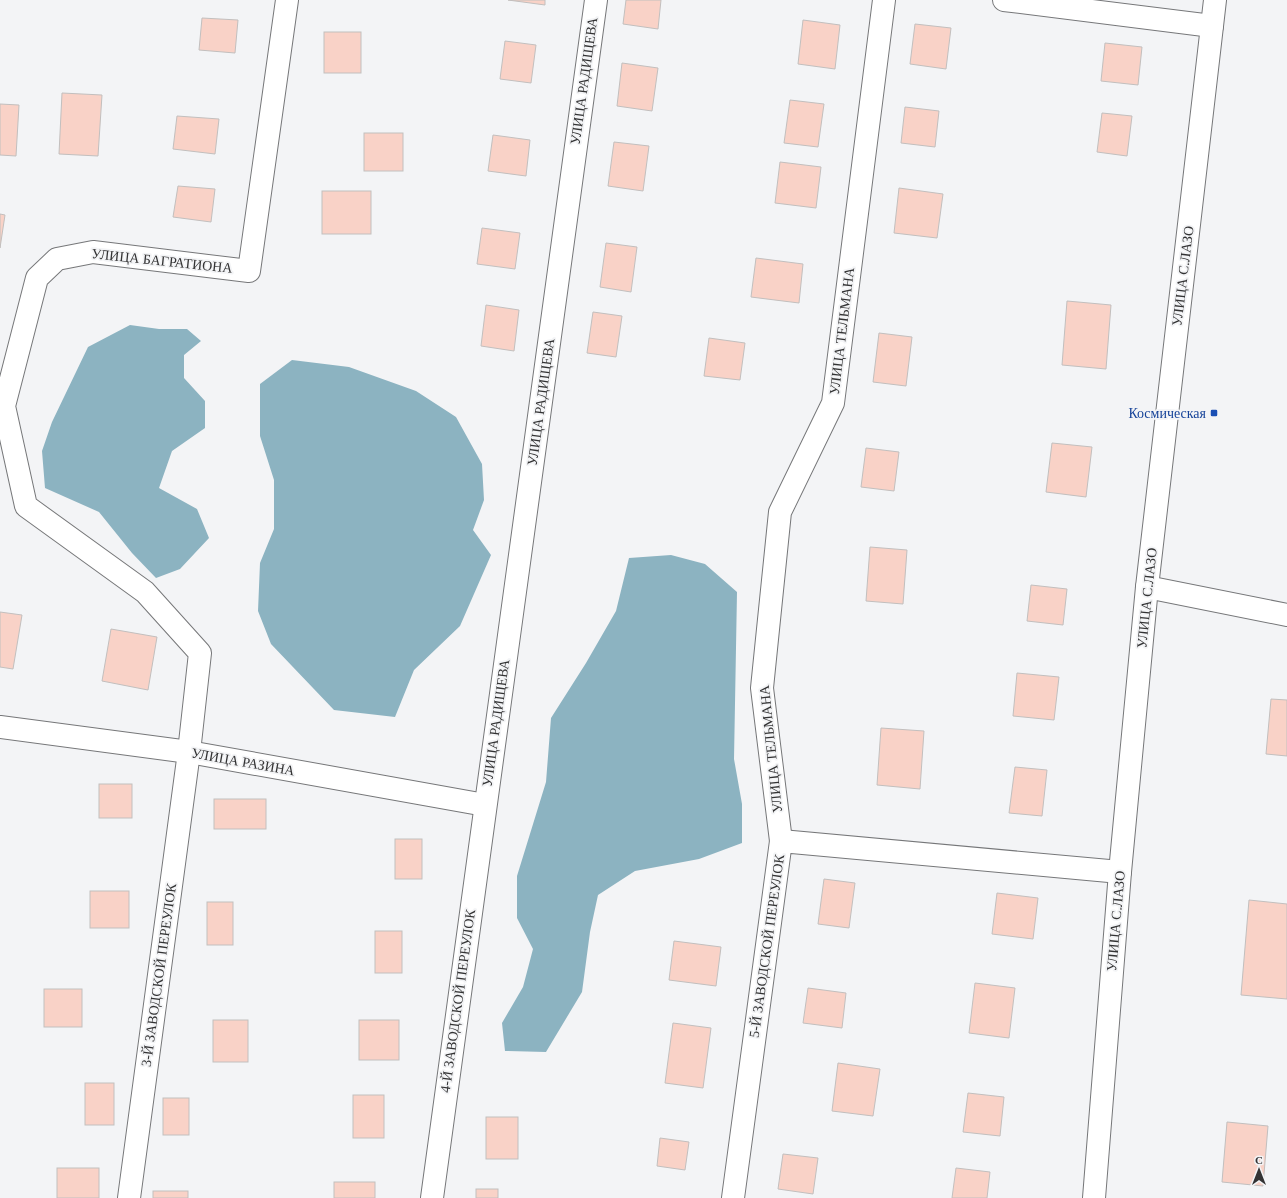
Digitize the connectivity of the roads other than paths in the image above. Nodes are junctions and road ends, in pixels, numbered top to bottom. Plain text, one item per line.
1 (287, 0) edge
2 (596, 0) edge
3 (884, 0) edge
4 (1004, 0) edge
5 (1215, 0) edge
6 (1212, 26) junction
7 (2, 406) edge
8 (1147, 587) junction
9 (1287, 615) edge
10 (0, 727) edge
11 (189, 752) junction
12 (485, 805) junction
13 (781, 841) junction
14 (1120, 872) junction
15 (129, 1198) edge
16 (432, 1198) edge
17 (733, 1198) edge
18 (1094, 1198) edge

1 - 7 street, УЛИЦА БАГРАТИОНА
2 - 12 street, УЛИЦА РАДИЩЕВА
3 - 13 street, УЛИЦА ТЕЛЬМАНА
4 - 6 street
5 - 6 street, УЛИЦА С.ЛАЗО
6 - 8 street, УЛИЦА С.ЛАЗО
7 - 11 street, УЛИЦА БАГРАТИОНА
8 - 9 street
8 - 14 street, УЛИЦА С.ЛАЗО
10 - 11 street, УЛИЦА РАЗИНА
11 - 12 street, УЛИЦА РАЗИНА
11 - 15 street, 3-Й ЗАВОДСКОЙ ПЕРЕУЛОК
12 - 16 street, 4-Й ЗАВОДСКОЙ ПЕРЕУЛОК
13 - 14 street, 5-Й ЗАВОДСКОЙ ПЕРЕУЛОК
13 - 17 street, 5-Й ЗАВОДСКОЙ ПЕРЕУЛОК
14 - 18 street, УЛИЦА С.ЛАЗО

